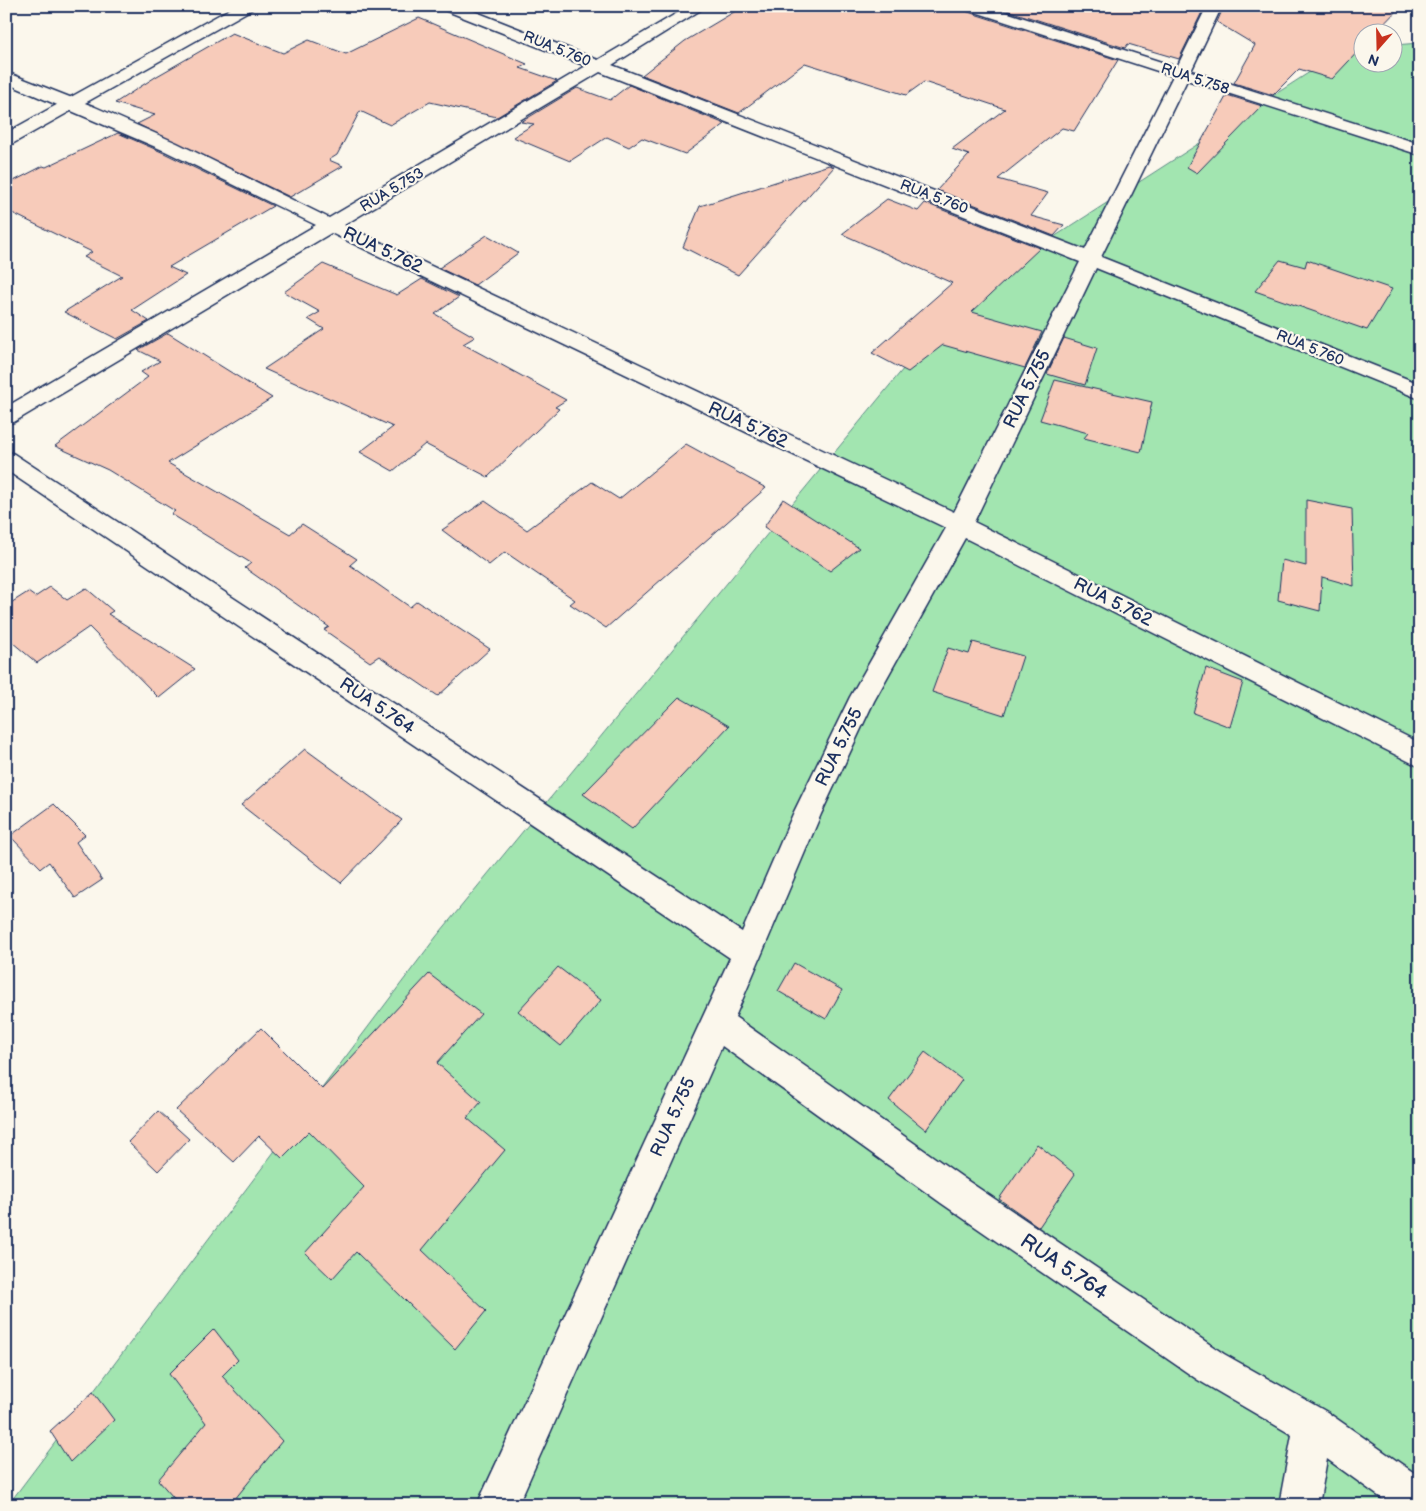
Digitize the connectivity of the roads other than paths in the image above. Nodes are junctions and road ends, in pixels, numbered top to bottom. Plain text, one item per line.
1 (248, 6) edge
2 (447, 6) edge
3 (700, 6) edge
4 (971, 6) edge
5 (1215, 6) edge
6 (601, 66) junction
7 (1182, 76) junction
8 (6, 77) edge
9 (73, 103) junction
10 (6, 140) edge
11 (1420, 150) edge
12 (331, 226) junction
13 (1091, 259) junction
14 (1420, 392) edge
15 (6, 417) edge
16 (6, 459) edge
17 (960, 526) junction
18 (1420, 756) edge
19 (748, 953) junction
20 (716, 1022) junction
21 (1312, 1426) junction
22 (1420, 1501) edge
23 (497, 1505) edge
24 (1299, 1505) edge

1 - 9 street
2 - 6 street, RUA 5.760
3 - 6 street, RUA 5.753
4 - 7 street, RUA 5.758
5 - 7 street, RUA 5.755
6 - 12 street, RUA 5.753
6 - 13 street, RUA 5.760
7 - 11 street, RUA 5.758
7 - 13 street, RUA 5.755
8 - 9 street, RUA 5.762
9 - 10 street
9 - 12 street, RUA 5.762
12 - 15 street, RUA 5.753
12 - 17 street, RUA 5.762
13 - 14 street, RUA 5.760
13 - 17 street, RUA 5.755
16 - 19 street, RUA 5.764
17 - 18 street, RUA 5.762
17 - 19 street, RUA 5.755
19 - 20 street, RUA 5.755
20 - 21 street, RUA 5.764
20 - 23 street, RUA 5.755
21 - 22 street, RUA 5.764
21 - 24 street

